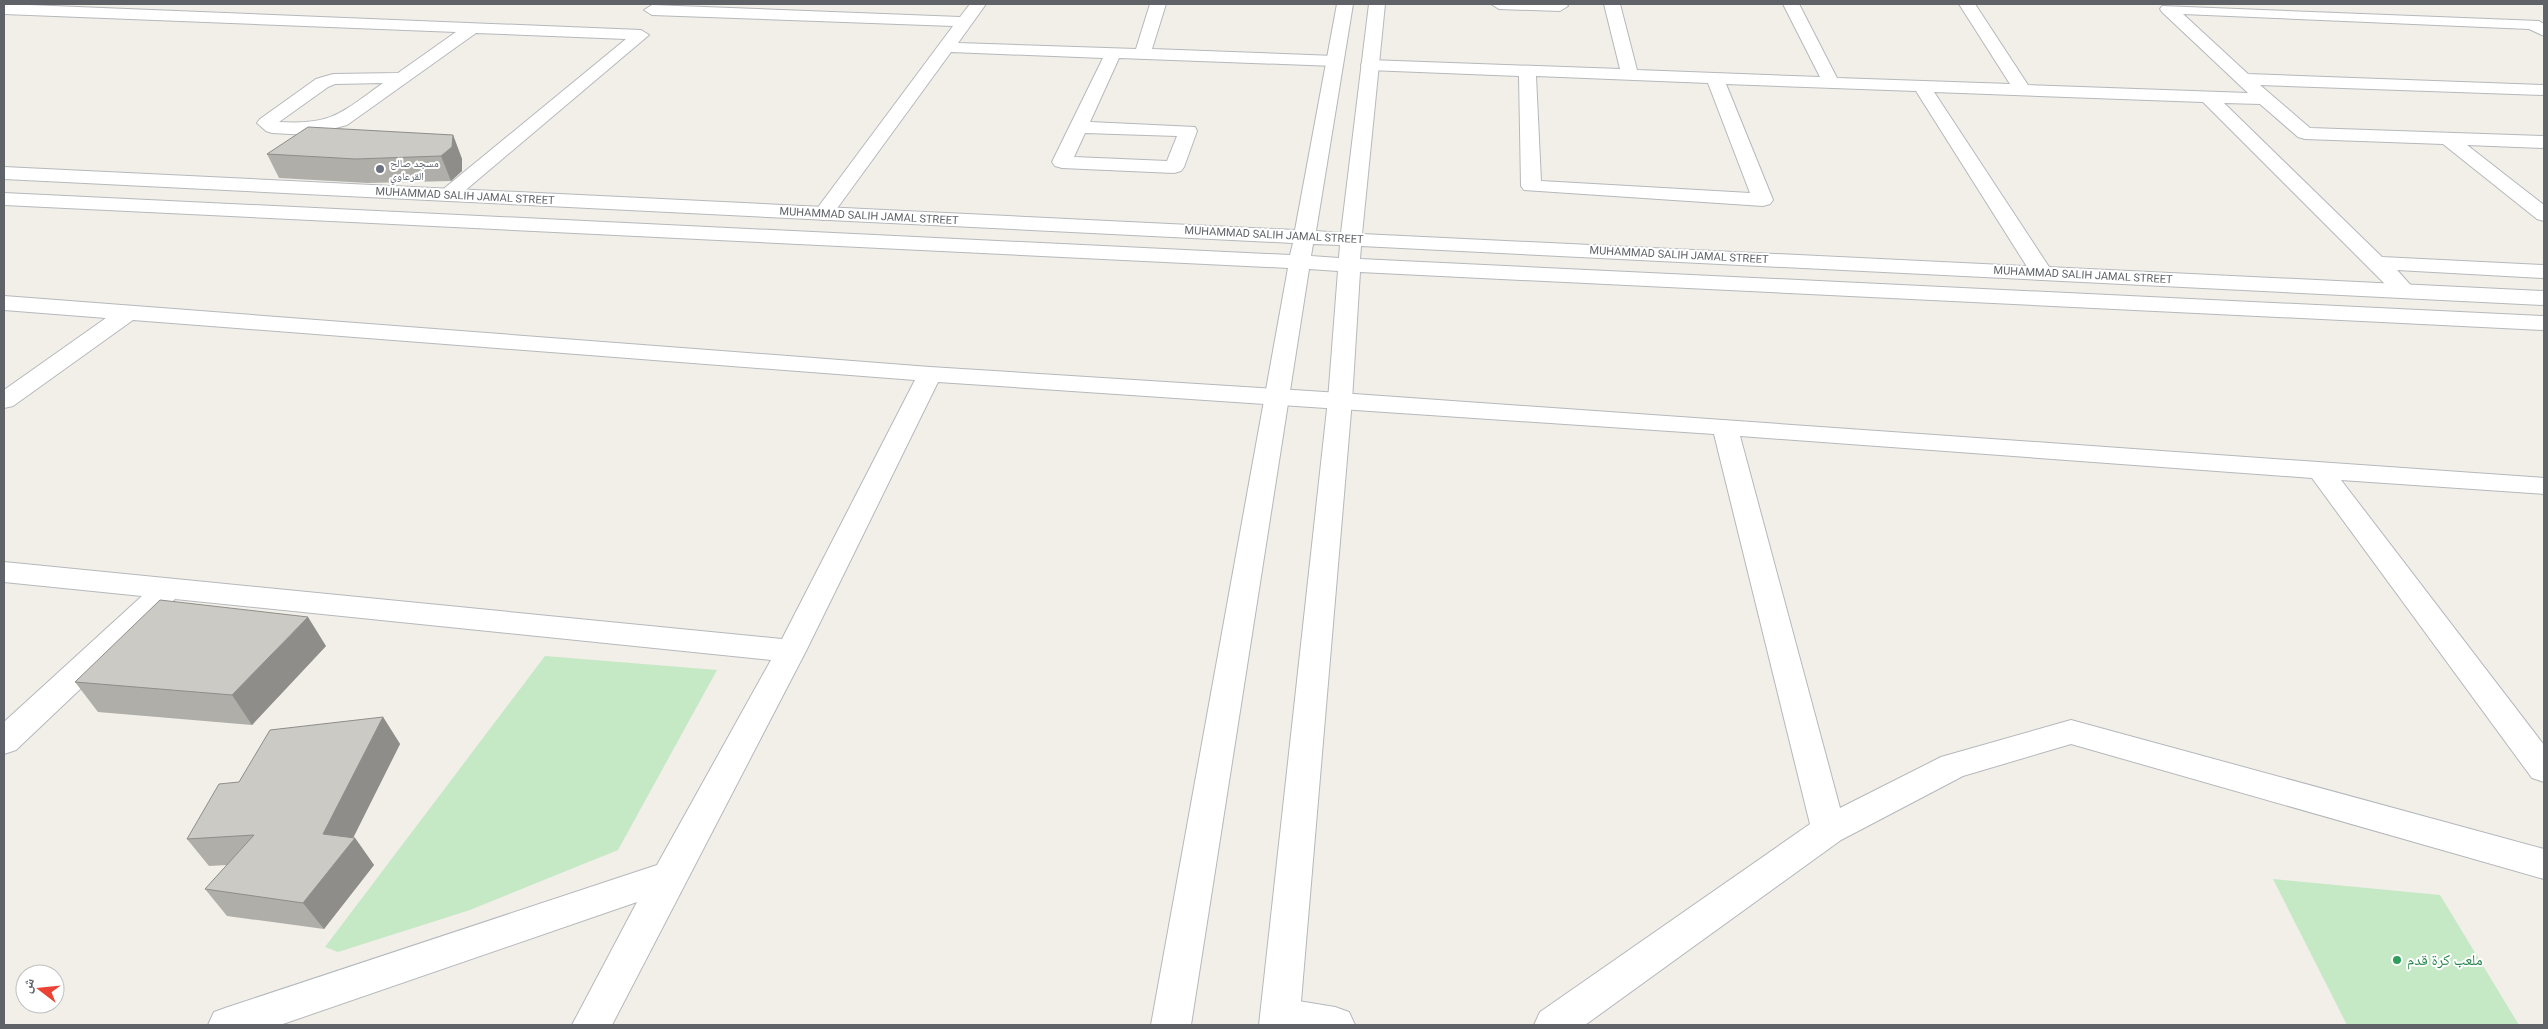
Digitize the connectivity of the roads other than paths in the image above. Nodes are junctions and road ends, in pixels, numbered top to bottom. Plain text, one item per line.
1 (213, 4) edge
2 (824, 4) edge
3 (978, 4) edge
4 (1158, 4) edge
5 (1345, 4) edge
6 (1377, 4) edge
7 (1500, 4) edge
8 (1612, 4) edge
9 (1791, 4) edge
10 (1967, 4) edge
11 (1560, 6) dead end
12 (39, 7) edge
13 (656, 7) edge
14 (4, 9) edge
15 (812, 16) junction
16 (189, 17) junction
17 (962, 22) junction
18 (473, 28) junction
19 (2544, 31) edge
20 (622, 34) junction
21 (945, 46) junction
22 (1113, 54) junction
23 (1142, 55) junction
24 (1335, 61) junction
25 (1369, 65) junction
26 (1527, 71) junction
27 (1630, 75) junction
28 (402, 78) junction
29 (1715, 78) junction
30 (2244, 80) junction
31 (1831, 82) junction
32 (1922, 86) junction
33 (2023, 90) junction
34 (2544, 90) edge
35 (2208, 97) junction
36 (2265, 99) junction
37 (1079, 127) junction
38 (2447, 138) junction
39 (2544, 142) edge
40 (4, 174) edge
41 (448, 195) junction
42 (4, 198) edge
43 (823, 214) junction
44 (2544, 215) edge
45 (1302, 250) junction
46 (1350, 252) junction
47 (2378, 263) junction
48 (2544, 272) edge
49 (2042, 273) junction
50 (2405, 291) junction
51 (2544, 298) edge
52 (4, 303) edge
53 (128, 313) junction
54 (2544, 323) edge
55 (930, 374) junction
56 (1276, 397) junction
57 (1340, 400) junction
58 (4, 401) edge
59 (1725, 428) junction
60 (2320, 470) junction
61 (2544, 486) edge
62 (4, 572) edge
63 (169, 588) junction
64 (792, 651) junction
65 (4, 741) edge
66 (2544, 769) edge
67 (1829, 830) junction
68 (2544, 864) edge
69 (670, 876) junction
70 (1279, 1020) edge
71 (228, 1025) edge
72 (592, 1025) edge
73 (1171, 1025) edge
74 (1335, 1025) edge
75 (1554, 1025) edge

1 - 16 street
2 - 15 street
3 - 17 street
4 - 23 street
5 - 24 street
6 - 25 street
7 - 11 street
8 - 27 street
9 - 31 street
10 - 33 street
12 - 14 street
12 - 16 street
13 - 15 street
13 - 20 street
15 - 17 street
16 - 18 street
17 - 21 street
18 - 20 street
18 - 28 street
19 - 30 street
20 - 41 street
21 - 22 street
21 - 43 street
22 - 23 street
22 - 37 street
23 - 24 street
24 - 45 street
25 - 26 street
25 - 46 street
26 - 27 street
26 - 29 street
27 - 29 street
28 - 28 street
29 - 31 street
30 - 34 street
30 - 36 street
31 - 32 street
32 - 33 street
32 - 49 street
33 - 35 street
35 - 36 street
35 - 47 street
36 - 38 street
37 - 37 street
38 - 39 street
38 - 44 street
40 - 41 street, MUHAMMAD SALIH JAMAL STREET
41 - 43 street, MUHAMMAD SALIH JAMAL STREET
42 - 45 street, MUHAMMAD SALIH JAMAL STREET
43 - 45 street, MUHAMMAD SALIH JAMAL STREET
45 - 46 street, MUHAMMAD SALIH JAMAL STREET
45 - 56 street
46 - 49 street, MUHAMMAD SALIH JAMAL STREET
46 - 54 street, MUHAMMAD SALIH JAMAL STREET
46 - 57 street
47 - 48 street
47 - 50 street
49 - 50 street, MUHAMMAD SALIH JAMAL STREET
50 - 51 street, MUHAMMAD SALIH JAMAL STREET
52 - 53 street
53 - 55 street
53 - 58 street
55 - 56 street
55 - 64 street
56 - 57 street
56 - 73 street
57 - 59 street
57 - 70 street
59 - 60 street
59 - 67 street
60 - 61 street
60 - 66 street
62 - 63 street
63 - 64 street
63 - 65 street
64 - 69 street
67 - 68 street
67 - 75 street
69 - 71 street
69 - 72 street
70 - 74 street

